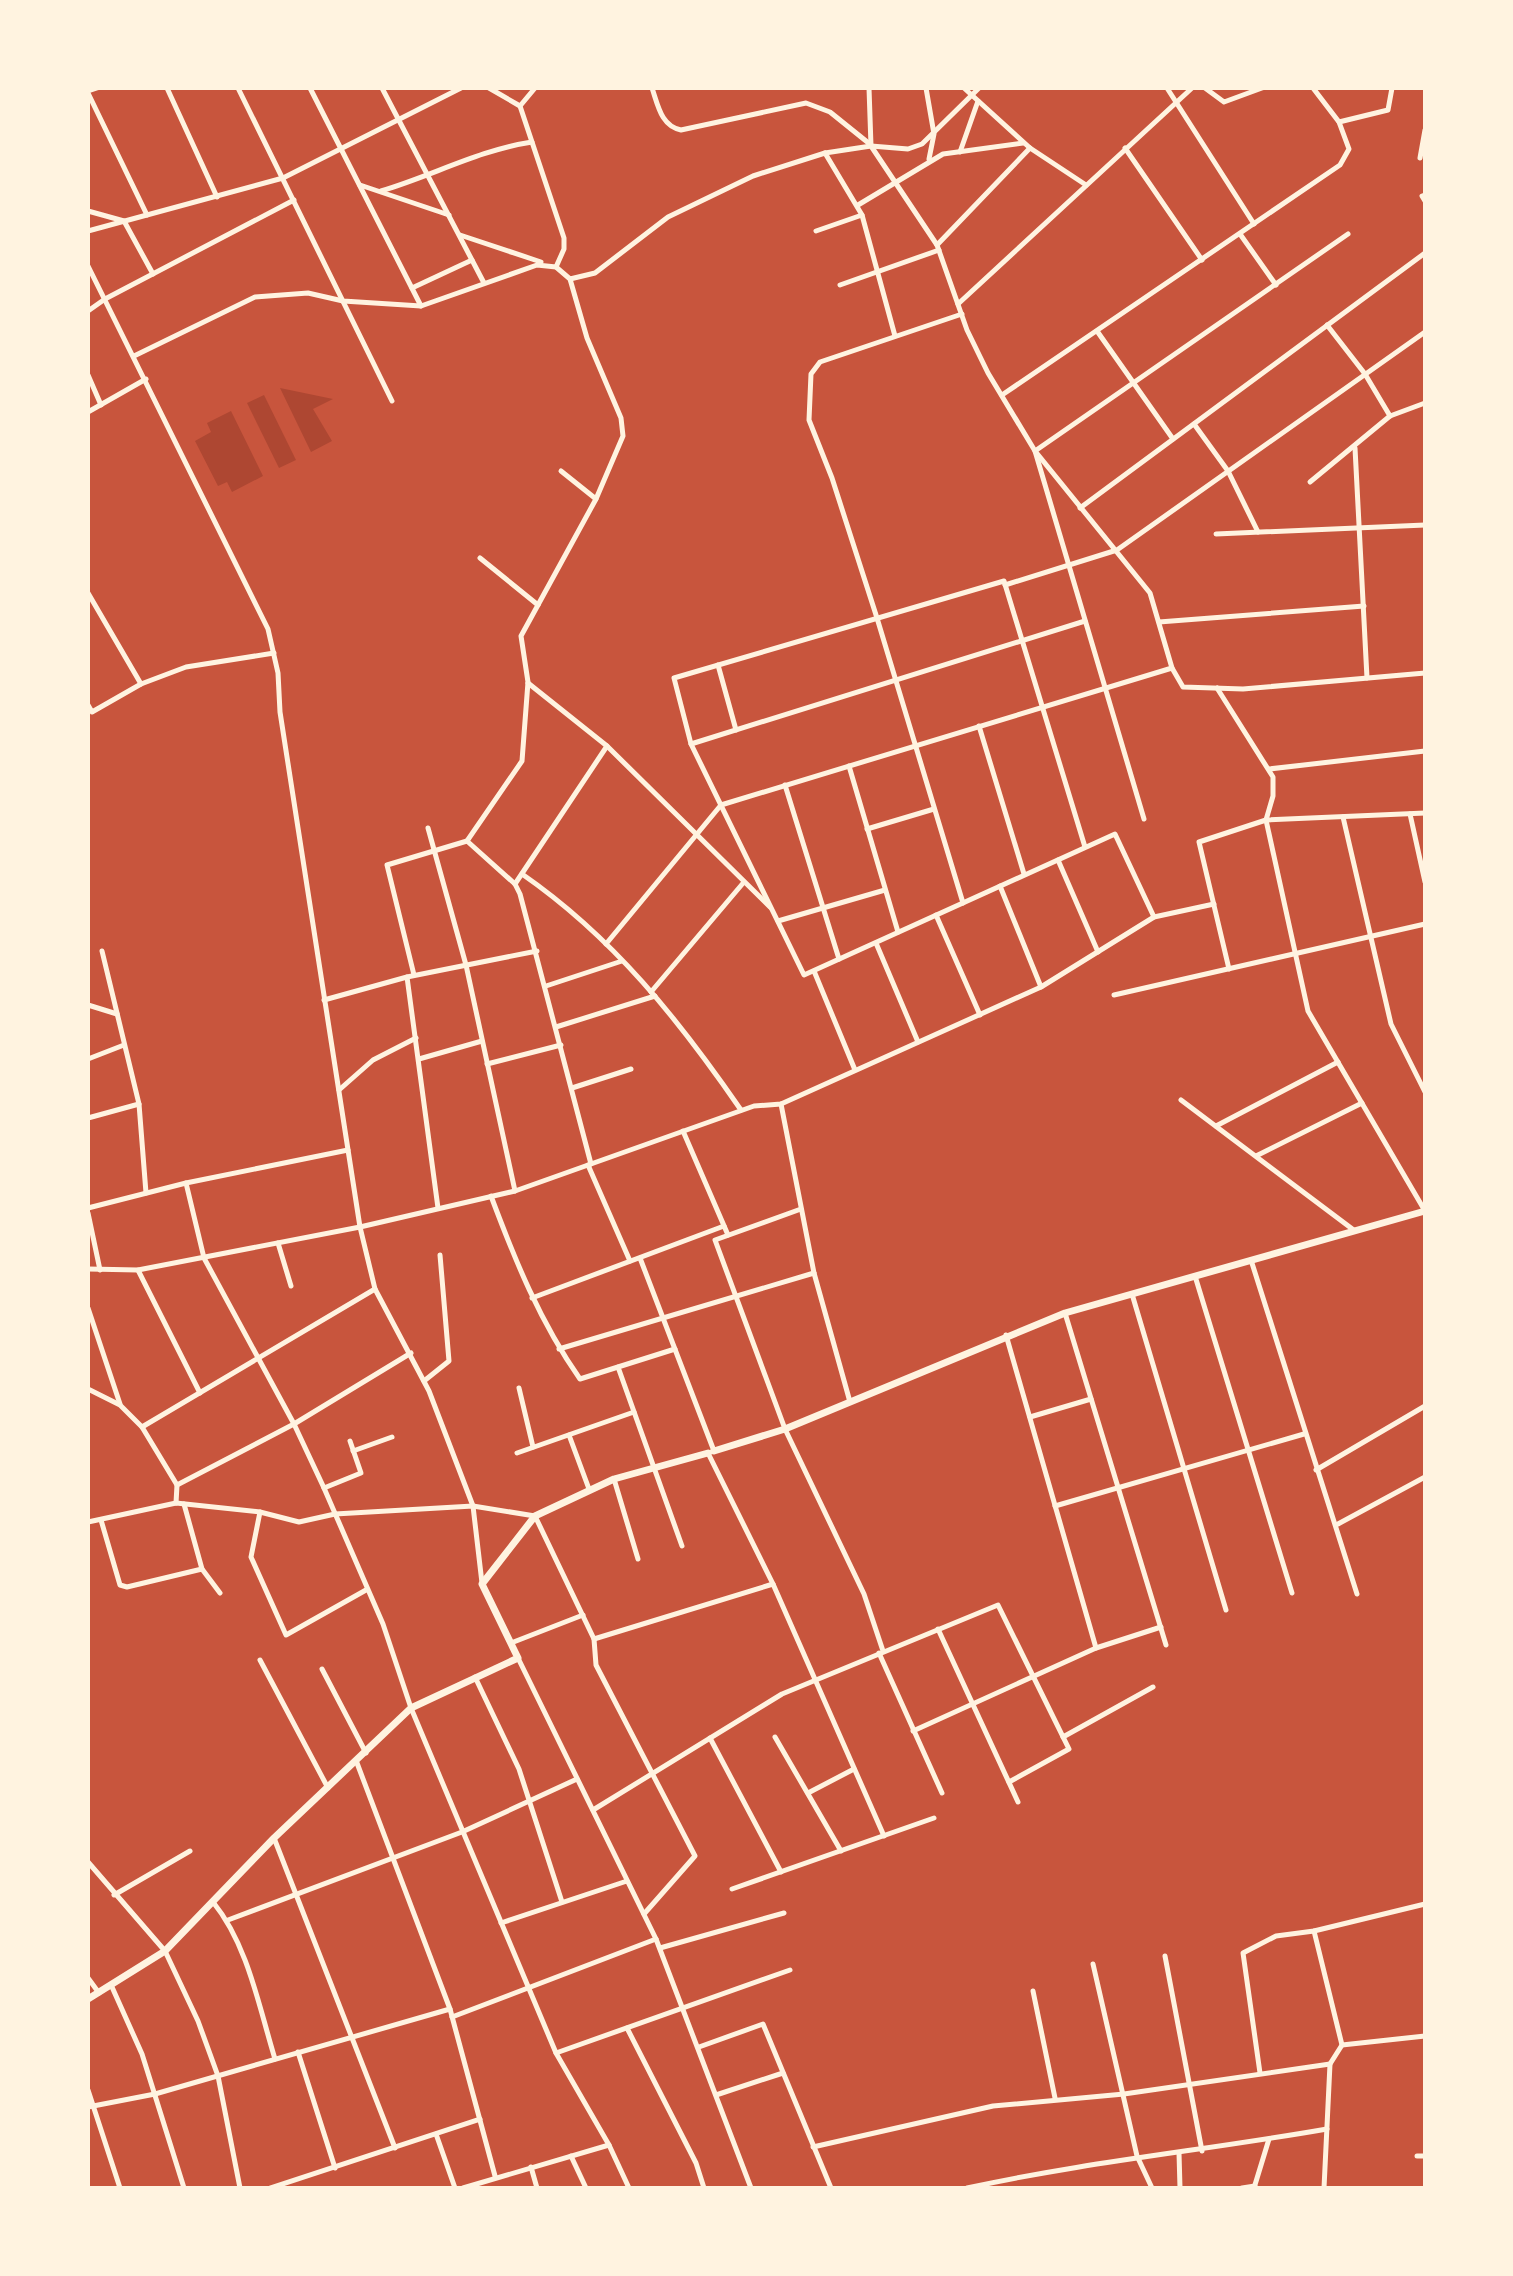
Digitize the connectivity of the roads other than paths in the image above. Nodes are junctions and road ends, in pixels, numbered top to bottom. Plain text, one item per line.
1 (97, 88) edge
2 (167, 88) edge
3 (238, 88) edge
4 (310, 88) edge
5 (382, 88) edge
6 (461, 88) edge
7 (489, 88) edge
8 (535, 88) edge
9 (652, 88) edge
10 (869, 88) edge
11 (926, 88) edge
12 (964, 88) edge
13 (979, 88) edge
14 (1167, 88) edge
15 (1192, 88) edge
16 (1205, 88) edge
17 (1262, 88) edge
18 (1313, 88) edge
19 (1392, 88) edge
20 (88, 92) edge
21 (972, 95) junction
22 (978, 101) junction
23 (1174, 103) junction
24 (520, 106) junction
25 (401, 120) junction
26 (1339, 122) junction
27 (1425, 130) edge
28 (934, 134) junction
29 (532, 142) junction
30 (1023, 143) junction
31 (871, 146) junction
32 (1030, 148) junction
33 (1125, 148) junction
34 (342, 150) junction
35 (960, 152) junction
36 (825, 153) junction
37 (1420, 158) dead end
38 (929, 160) junction
39 (430, 177) junction
40 (283, 178) junction
41 (898, 181) junction
42 (359, 185) junction
43 (1086, 185) junction
44 (381, 191) junction
45 (217, 197) junction
46 (294, 200) junction
47 (858, 205) junction
48 (88, 211) edge
49 (147, 215) junction
50 (449, 215) junction
51 (862, 215) junction
52 (124, 221) junction
53 (1254, 224) junction
54 (88, 231) edge
55 (816, 231) dead end
56 (1240, 234) junction
57 (1348, 234) dead end
58 (459, 235) junction
59 (938, 247) junction
60 (1425, 253) edge
61 (472, 260) junction
62 (1202, 260) junction
63 (546, 264) junction
64 (88, 266) edge
65 (556, 267) junction
66 (878, 272) junction
67 (153, 274) junction
68 (570, 279) junction
69 (484, 283) junction
70 (840, 285) dead end
71 (1276, 285) junction
72 (412, 288) junction
73 (105, 299) junction
74 (343, 301) junction
75 (958, 304) junction
76 (421, 306) junction
77 (88, 311) edge
78 (962, 314) junction
79 (1327, 325) junction
80 (1097, 331) junction
81 (1425, 332) edge
82 (895, 336) junction
83 (134, 356) junction
84 (1365, 374) junction
85 (88, 375) edge
86 (146, 379) junction
87 (1133, 383) junction
88 (1002, 395) junction
89 (392, 401) dead end
90 (1425, 403) edge
91 (101, 405) junction
92 (88, 412) edge
93 (1390, 416) junction
94 (1194, 424) junction
95 (1173, 439) junction
96 (1355, 448) junction
97 (1035, 451) junction
98 (561, 471) dead end
99 (1228, 471) junction
100 (1310, 482) dead end
101 (596, 499) junction
102 (1080, 508) junction
103 (1425, 525) edge
104 (1359, 526) junction
105 (1258, 532) junction
106 (1216, 534) dead end
107 (1117, 550) junction
108 (480, 558) dead end
109 (1069, 565) junction
110 (1005, 585) junction
111 (88, 593) edge
112 (538, 605) junction
113 (1364, 606) junction
114 (877, 618) junction
115 (1085, 621) junction
116 (1159, 622) junction
117 (1022, 641) junction
118 (274, 653) junction
119 (718, 665) junction
120 (1172, 668) junction
121 (1425, 673) edge
122 (1367, 678) junction
123 (896, 680) junction
124 (528, 682) junction
125 (141, 684) junction
126 (1216, 687) junction
127 (1105, 688) junction
128 (88, 705) edge
129 (1042, 707) junction
130 (979, 726) junction
131 (736, 730) junction
132 (691, 744) junction
133 (915, 745) junction
134 (607, 746) junction
135 (1425, 751) edge
136 (849, 766) junction
137 (1269, 769) junction
138 (785, 785) junction
139 (721, 805) junction
140 (934, 809) junction
141 (1425, 813) edge
142 (1410, 814) junction
143 (1343, 817) junction
144 (1144, 819) dead end
145 (1266, 820) junction
146 (428, 828) dead end
147 (867, 829) junction
148 (696, 834) junction
149 (467, 841) junction
150 (1085, 847) junction
151 (434, 851) junction
152 (1058, 860) junction
153 (522, 874) junction
154 (1025, 875) junction
155 (744, 882) junction
156 (1425, 882) edge
157 (515, 884) junction
158 (1000, 886) junction
159 (885, 890) junction
160 (963, 903) junction
161 (1214, 904) junction
162 (823, 908) junction
163 (773, 910) junction
164 (936, 915) junction
165 (1154, 917) junction
166 (778, 921) junction
167 (1425, 924) edge
168 (898, 932) junction
169 (1370, 937) junction
170 (876, 943) junction
171 (606, 944) junction
172 (102, 951) dead end
173 (537, 951) junction
174 (1098, 952) junction
175 (1296, 954) junction
176 (839, 959) junction
177 (622, 961) junction
178 (466, 965) junction
179 (1229, 969) junction
180 (814, 971) junction
181 (411, 976) junction
182 (546, 986) junction
183 (1041, 987) junction
184 (653, 994) junction
185 (1114, 995) dead end
186 (324, 1000) junction
187 (88, 1005) edge
188 (118, 1015) junction
189 (980, 1015) junction
190 (556, 1027) junction
191 (416, 1038) junction
192 (482, 1041) junction
193 (918, 1042) junction
194 (125, 1045) junction
195 (561, 1045) junction
196 (88, 1059) edge
197 (419, 1059) junction
198 (1338, 1062) junction
199 (487, 1064) junction
200 (631, 1069) dead end
201 (855, 1070) junction
202 (572, 1088) junction
203 (339, 1091) junction
204 (1425, 1092) edge
205 (1181, 1100) dead end
206 (1362, 1103) junction
207 (139, 1104) junction
208 (781, 1104) junction
209 (741, 1110) junction
210 (88, 1118) edge
211 (1216, 1126) junction
212 (683, 1131) junction
213 (348, 1150) junction
214 (1255, 1156) junction
215 (590, 1164) junction
216 (186, 1183) junction
217 (515, 1191) junction
218 (146, 1193) junction
219 (491, 1196) junction
220 (438, 1208) junction
221 (801, 1209) junction
222 (88, 1210) edge
223 (1425, 1211) edge
224 (724, 1226) junction
225 (360, 1227) junction
226 (1355, 1231) junction
227 (728, 1235) junction
228 (278, 1243) junction
229 (440, 1255) dead end
230 (204, 1258) junction
231 (640, 1258) junction
232 (1251, 1260) junction
233 (630, 1261) junction
234 (88, 1269) edge
235 (100, 1270) junction
236 (138, 1270) junction
237 (814, 1273) junction
238 (1195, 1276) junction
239 (291, 1286) dead end
240 (375, 1289) junction
241 (1132, 1294) junction
242 (735, 1297) junction
243 (532, 1298) junction
244 (88, 1308) edge
245 (1065, 1313) junction
246 (663, 1319) junction
247 (1006, 1335) junction
248 (559, 1349) junction
249 (675, 1349) junction
250 (411, 1353) junction
251 (258, 1358) junction
252 (618, 1367) junction
253 (424, 1381) junction
254 (519, 1388) dead end
255 (88, 1389) edge
256 (200, 1393) junction
257 (1091, 1399) junction
258 (850, 1402) junction
259 (120, 1405) junction
260 (1425, 1406) edge
261 (634, 1412) junction
262 (1030, 1417) junction
263 (294, 1424) junction
264 (142, 1427) junction
265 (785, 1429) junction
266 (1304, 1434) junction
267 (569, 1435) junction
268 (392, 1437) dead end
269 (350, 1441) dead end
270 (533, 1447) junction
271 (1248, 1450) junction
272 (353, 1451) junction
273 (711, 1452) junction
274 (517, 1453) dead end
275 (654, 1469) junction
276 (1184, 1469) junction
277 (1316, 1470) junction
278 (1425, 1477) edge
279 (614, 1479) junction
280 (177, 1485) junction
281 (1119, 1487) junction
282 (324, 1488) junction
283 (589, 1489) junction
284 (180, 1504) junction
285 (473, 1506) junction
286 (1055, 1506) junction
287 (260, 1512) junction
288 (335, 1514) junction
289 (535, 1516) junction
290 (101, 1520) junction
291 (88, 1522) edge
292 (1338, 1524) junction
293 (682, 1546) dead end
294 (638, 1559) dead end
295 (202, 1569) junction
296 (482, 1584) junction
297 (773, 1584) junction
298 (366, 1590) junction
299 (220, 1593) dead end
300 (1292, 1593) dead end
301 (1357, 1594) dead end
302 (1226, 1610) dead end
303 (583, 1615) junction
304 (1161, 1627) junction
305 (938, 1629) junction
306 (594, 1639) junction
307 (511, 1643) junction
308 (1166, 1645) dead end
309 (1096, 1648) junction
310 (881, 1652) junction
311 (518, 1658) junction
312 (260, 1660) dead end
313 (322, 1669) dead end
314 (475, 1677) junction
315 (1033, 1677) junction
316 (815, 1678) junction
317 (1153, 1687) dead end
318 (974, 1704) junction
319 (411, 1708) junction
320 (913, 1731) junction
321 (775, 1737) dead end
322 (1063, 1737) junction
323 (710, 1738) junction
324 (366, 1753) junction
325 (357, 1763) junction
326 (854, 1769) junction
327 (654, 1773) junction
328 (577, 1779) junction
329 (1009, 1782) junction
330 (328, 1789) junction
331 (808, 1793) junction
332 (942, 1793) dead end
333 (530, 1802) junction
334 (1018, 1802) dead end
335 (593, 1810) junction
336 (934, 1818) dead end
337 (462, 1832) junction
338 (884, 1836) junction
339 (274, 1838) junction
340 (190, 1851) dead end
341 (841, 1851) junction
342 (392, 1858) junction
343 (88, 1862) edge
344 (781, 1872) junction
345 (627, 1881) junction
346 (732, 1889) dead end
347 (296, 1893) junction
348 (114, 1895) junction
349 (213, 1902) junction
350 (562, 1902) junction
351 (1425, 1904) edge
352 (784, 1913) dead end
353 (644, 1914) junction
354 (228, 1920) junction
355 (501, 1923) junction
356 (1314, 1931) junction
357 (656, 1939) junction
358 (660, 1948) junction
359 (165, 1951) junction
360 (1165, 1956) dead end
361 (1093, 1964) dead end
362 (790, 1970) dead end
363 (88, 1978) edge
364 (112, 1987) junction
365 (528, 1988) junction
366 (1033, 1991) dead end
367 (99, 1994) junction
368 (88, 1999) edge
369 (685, 2008) junction
370 (450, 2009) junction
371 (452, 2017) junction
372 (627, 2028) junction
373 (1425, 2036) edge
374 (352, 2037) junction
375 (1342, 2045) junction
376 (699, 2047) junction
377 (298, 2052) junction
378 (556, 2053) junction
379 (275, 2059) junction
380 (1330, 2064) junction
381 (783, 2073) junction
382 (1260, 2073) junction
383 (218, 2076) junction
384 (1191, 2085) junction
385 (88, 2090) edge
386 (155, 2094) junction
387 (1124, 2094) junction
388 (716, 2095) junction
389 (1055, 2098) junction
390 (91, 2107) edge
391 (480, 2119) junction
392 (1327, 2129) junction
393 (436, 2134) junction
394 (1269, 2139) junction
395 (609, 2145) junction
396 (813, 2147) junction
397 (395, 2148) junction
398 (1202, 2151) junction
399 (1179, 2153) junction
400 (571, 2156) junction
401 (1137, 2156) junction
402 (1417, 2156) dead end
403 (1425, 2156) edge
404 (531, 2167) junction
405 (335, 2168) junction
406 (495, 2176) junction
407 (279, 2187) edge
408 (1254, 2187) edge
409 (120, 2188) edge
410 (184, 2188) edge
411 (240, 2188) edge
412 (270, 2188) edge
413 (455, 2188) edge
414 (463, 2188) edge
415 (537, 2188) edge
416 (586, 2188) edge
417 (629, 2188) edge
418 (704, 2188) edge
419 (751, 2188) edge
420 (831, 2188) edge
421 (967, 2188) edge
422 (1152, 2188) edge
423 (1180, 2188) edge
424 (1242, 2188) edge
425 (1324, 2188) edge

1 - 20 street
2 - 45 street
3 - 40 street
4 - 34 street
5 - 25 street
6 - 25 street
7 - 24 street
8 - 24 street
9 - 31 street
10 - 31 street
11 - 28 street
12 - 21 street
13 - 21 street
14 - 23 street
15 - 23 street
16 - 17 street
18 - 26 street
19 - 26 street
20 - 49 street
21 - 22 street
21 - 28 street
22 - 30 street
22 - 35 street
23 - 33 street
23 - 53 street
24 - 29 street
25 - 34 street
25 - 39 street
26 - 53 street
27 - 37 street
28 - 31 street
28 - 38 street
29 - 39 street
29 - 65 street
30 - 32 street
30 - 35 street
31 - 36 street
31 - 41 street
32 - 43 street
32 - 59 street
33 - 43 street
33 - 62 street
34 - 40 street
34 - 42 street
35 - 38 street
36 - 47 street
36 - 68 street
38 - 41 street
39 - 44 street
39 - 50 street
40 - 45 street
40 - 46 street
41 - 47 street
41 - 59 street
42 - 44 street
42 - 72 street
43 - 75 street
44 - 50 street
45 - 49 street
46 - 67 street
46 - 74 street
47 - 51 street
48 - 52 street
49 - 52 street
50 - 58 street
51 - 55 street
51 - 66 street
52 - 54 street
52 - 67 street
53 - 56 street
56 - 62 street
56 - 71 street
57 - 71 street
58 - 61 street
58 - 63 street
59 - 66 street
59 - 75 street
60 - 79 street
61 - 69 street
61 - 72 street
62 - 80 street
63 - 65 street
63 - 69 street
64 - 73 street
65 - 68 street
66 - 70 street
66 - 82 street
67 - 73 street
68 - 101 street
69 - 76 street
71 - 87 street
72 - 76 street
73 - 77 street
73 - 83 street
74 - 76 street
74 - 83 street
74 - 89 street
75 - 78 street
78 - 82 street
78 - 88 street
79 - 84 street
79 - 94 street
80 - 87 street
80 - 88 street
81 - 84 street
82 - 114 street
83 - 86 street
84 - 93 street
84 - 99 street
85 - 91 street
86 - 91 street
86 - 118 street
87 - 95 street
87 - 97 street
88 - 97 street
90 - 93 street
91 - 92 street
93 - 96 street
94 - 95 street
94 - 99 street
95 - 102 street
96 - 100 street
96 - 104 street
97 - 102 street
97 - 109 street
98 - 101 street
99 - 105 street
99 - 107 street
101 - 112 street
102 - 107 street
103 - 104 street
104 - 105 street
104 - 113 street
105 - 106 street
107 - 109 street
107 - 116 street
108 - 112 street
109 - 110 street
109 - 115 street
110 - 114 street
110 - 117 street
111 - 125 street
112 - 124 street
113 - 116 street
113 - 122 street
114 - 119 street
114 - 123 street
115 - 117 street
115 - 127 street
116 - 120 street
117 - 123 street
117 - 129 street
118 - 125 street
118 - 186 street
119 - 131 street
119 - 132 street
120 - 126 street
120 - 127 street
121 - 122 street
122 - 126 street
123 - 131 street
123 - 133 street
124 - 134 street
124 - 149 street
125 - 128 street
126 - 137 street
127 - 129 street
127 - 144 street
129 - 130 street
129 - 150 street
130 - 133 street
130 - 154 street
131 - 132 street
132 - 139 street
133 - 136 street
133 - 140 street
134 - 148 street
134 - 153 street
135 - 137 street
136 - 138 street
136 - 147 street
137 - 145 street
138 - 139 street
138 - 162 street
139 - 148 street
139 - 163 street
140 - 147 street
140 - 160 street
141 - 142 street
142 - 143 street
142 - 156 street
143 - 145 street
143 - 169 street
145 - 161 street
145 - 175 street
146 - 151 street
147 - 159 street
148 - 155 street
148 - 171 street
149 - 151 street
149 - 157 street
150 - 152 street
150 - 165 street
151 - 178 street
151 - 181 street
152 - 154 street
152 - 174 street
153 - 157 street
153 - 171 street
154 - 158 street
155 - 163 street
155 - 184 street
157 - 173 street
158 - 160 street
158 - 183 street
159 - 162 street
159 - 168 street
160 - 164 street
161 - 165 street
161 - 179 street
162 - 166 street
162 - 176 street
163 - 166 street
164 - 168 street
164 - 189 street
165 - 174 street
166 - 180 street
167 - 169 street
168 - 170 street
169 - 175 street
169 - 204 street
170 - 176 street
170 - 193 street
171 - 177 street
172 - 188 street
173 - 178 street
173 - 182 street
174 - 183 street
175 - 179 street
175 - 198 street
176 - 180 street
177 - 182 street
177 - 184 street
178 - 181 street
178 - 192 street
179 - 185 street
180 - 201 street
181 - 186 street
181 - 191 street
182 - 190 street
183 - 189 street
184 - 190 street
184 - 209 street
186 - 203 street
187 - 188 street
188 - 194 street
189 - 193 street
190 - 195 street
191 - 197 street
191 - 203 street
192 - 197 street
192 - 199 street
193 - 201 street
194 - 196 street
194 - 207 street
195 - 199 street
195 - 202 street
197 - 220 street
198 - 206 street
198 - 211 street
199 - 217 street
200 - 202 street
201 - 208 street
202 - 215 street
203 - 213 street
205 - 211 street
206 - 214 street
206 - 223 street
207 - 210 street
207 - 218 street
208 - 209 street
208 - 221 street
209 - 212 street
211 - 214 street
212 - 215 street
212 - 224 street
213 - 216 street
213 - 225 street
214 - 226 street
215 - 217 street
215 - 233 street
216 - 218 street
216 - 230 street
217 - 219 street
218 - 222 street
219 - 220 street
219 - 243 street
220 - 225 street
221 - 227 street
221 - 237 street
222 - 235 street
223 - 226 street
224 - 227 street
224 - 231 street
225 - 228 street
225 - 240 street
226 - 232 street
227 - 242 street
228 - 230 street
228 - 239 street
229 - 253 street
230 - 236 street
230 - 251 street
231 - 233 street
231 - 246 street
232 - 238 street
232 - 266 street
233 - 243 street
234 - 235 street
235 - 236 street
236 - 256 street
237 - 242 street
237 - 258 street
238 - 241 street
238 - 271 street
240 - 250 street
240 - 251 street
241 - 245 street
241 - 276 street
242 - 246 street
242 - 265 street
243 - 248 street
244 - 259 street
245 - 247 street
245 - 257 street
246 - 248 street
246 - 249 street
247 - 258 street
247 - 262 street
248 - 252 street
249 - 252 street
249 - 273 street
250 - 253 street
250 - 263 street
251 - 256 street
251 - 263 street
252 - 261 street
253 - 285 street
254 - 270 street
255 - 259 street
256 - 264 street
257 - 262 street
257 - 281 street
258 - 265 street
259 - 264 street
260 - 277 street
261 - 267 street
261 - 275 street
262 - 286 street
263 - 280 street
263 - 282 street
264 - 280 street
265 - 273 street
265 - 310 street
266 - 271 street
266 - 277 street
267 - 270 street
267 - 283 street
268 - 272 street
269 - 272 street
270 - 274 street
271 - 276 street
271 - 300 street
272 - 282 street
273 - 275 street
273 - 297 street
275 - 279 street
275 - 293 street
276 - 281 street
276 - 302 street
277 - 292 street
278 - 292 street
279 - 283 street
279 - 294 street
280 - 284 street
281 - 286 street
281 - 304 street
282 - 288 street
283 - 289 street
284 - 287 street
284 - 290 street
284 - 295 street
285 - 288 street
285 - 289 street
285 - 296 street
286 - 309 street
287 - 288 street
287 - 298 street
288 - 298 street
289 - 296 street
289 - 303 street
290 - 291 street
290 - 295 street
292 - 301 street
295 - 299 street
296 - 307 street
297 - 306 street
297 - 316 street
298 - 319 street
303 - 306 street
303 - 307 street
304 - 308 street
304 - 309 street
305 - 310 street
305 - 315 street
305 - 318 street
306 - 327 street
307 - 311 street
309 - 315 street
310 - 316 street
310 - 320 street
311 - 314 street
311 - 328 street
312 - 330 street
313 - 324 street
314 - 319 street
314 - 333 street
315 - 318 street
315 - 322 street
316 - 323 street
316 - 326 street
317 - 322 street
318 - 320 street
318 - 329 street
319 - 324 street
319 - 337 street
320 - 332 street
321 - 331 street
322 - 329 street
323 - 327 street
323 - 344 street
324 - 325 street
325 - 330 street
325 - 342 street
326 - 331 street
326 - 338 street
327 - 335 street
327 - 353 street
328 - 333 street
328 - 335 street
329 - 334 street
330 - 339 street
331 - 341 street
333 - 337 street
333 - 350 street
335 - 345 street
336 - 338 street
337 - 342 street
337 - 355 street
338 - 341 street
339 - 347 street
339 - 349 street
340 - 348 street
341 - 344 street
342 - 347 street
342 - 370 street
343 - 348 street
344 - 346 street
345 - 350 street
345 - 353 street
347 - 354 street
347 - 374 street
348 - 359 street
349 - 354 street
349 - 359 street
350 - 355 street
351 - 356 street
352 - 358 street
353 - 357 street
354 - 379 street
355 - 365 street
356 - 375 street
356 - 382 street
357 - 358 street
357 - 365 street
358 - 369 street
359 - 364 street
359 - 383 street
360 - 384 street
361 - 387 street
362 - 369 street
363 - 367 street
364 - 367 street
364 - 386 street
365 - 371 street
365 - 378 street
366 - 389 street
367 - 368 street
369 - 372 street
369 - 376 street
370 - 371 street
370 - 374 street
371 - 391 street
372 - 378 street
372 - 418 street
373 - 375 street
374 - 377 street
374 - 397 street
375 - 380 street
376 - 381 street
376 - 388 street
377 - 379 street
377 - 405 street
378 - 395 street
379 - 383 street
380 - 382 street
380 - 392 street
381 - 388 street
381 - 396 street
382 - 384 street
383 - 386 street
383 - 411 street
384 - 387 street
384 - 398 street
385 - 390 street
386 - 390 street
386 - 410 street
387 - 389 street
387 - 401 street
388 - 419 street
389 - 396 street
390 - 409 street
391 - 393 street
391 - 406 street
392 - 394 street
392 - 425 street
393 - 397 street
393 - 413 street
394 - 398 street
394 - 408 street
395 - 400 street
395 - 417 street
396 - 420 street
397 - 405 street
398 - 399 street
399 - 401 street
399 - 423 street
400 - 404 street
400 - 416 street
401 - 421 street
401 - 422 street
402 - 403 street
404 - 406 street
404 - 415 street
405 - 407 street
406 - 414 street
407 - 412 street
408 - 424 street

